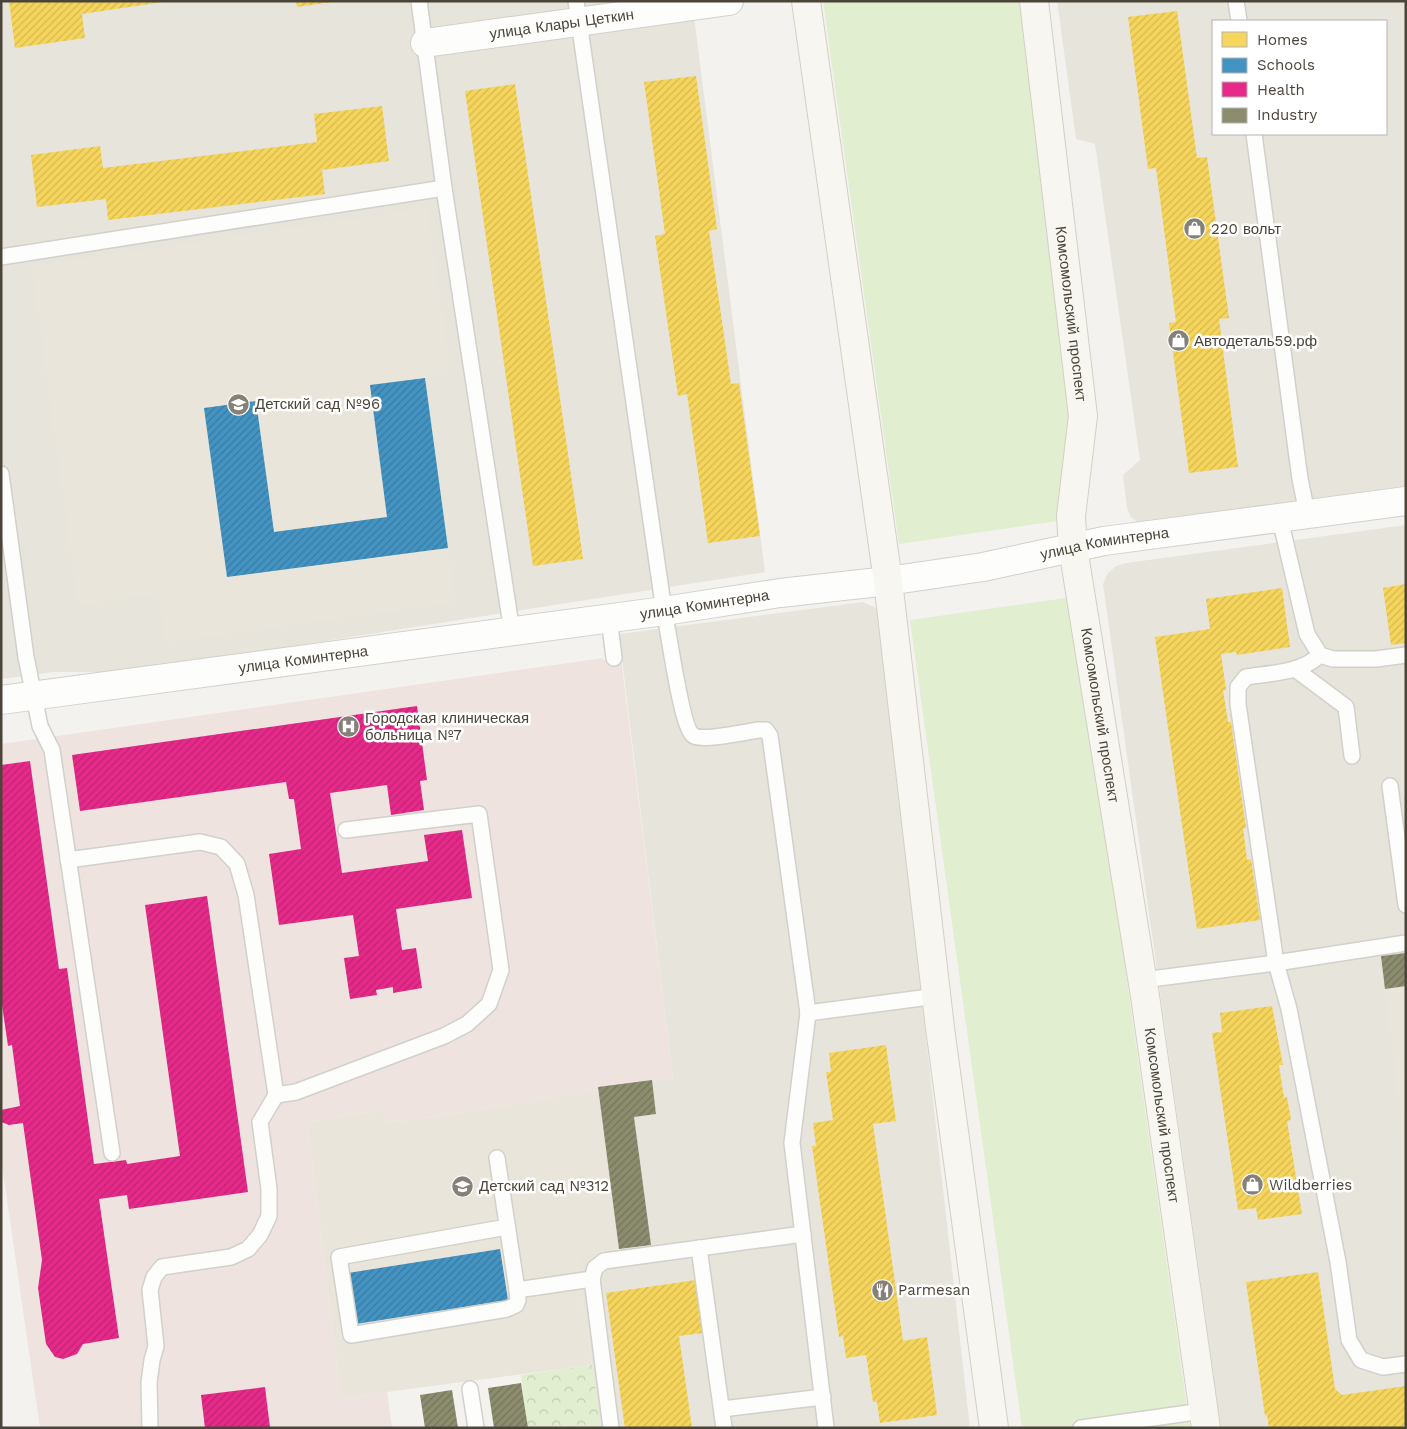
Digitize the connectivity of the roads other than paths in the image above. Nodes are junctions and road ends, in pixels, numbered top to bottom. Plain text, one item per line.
1 (419, 1) edge
2 (728, 1) edge
3 (806, 1) edge
4 (1034, 1) edge
5 (1236, 1) edge
6 (577, 12) edge
7 (1239, 20) edge
8 (425, 43) junction
9 (1254, 135) edge
10 (444, 188) junction
11 (1, 257) edge
12 (1, 474) edge
13 (1406, 501) edge
14 (1307, 513) junction
15 (1280, 519) junction
16 (1073, 548) junction
17 (888, 581) junction
18 (664, 611) junction
19 (609, 618) junction
20 (512, 632) junction
21 (1320, 655) junction
22 (1406, 655) edge
23 (614, 658) dead end
24 (1294, 670) junction
25 (35, 695) junction
26 (1, 700) edge
27 (1352, 756) dead end
28 (1390, 786) dead end
29 (346, 830) dead end
30 (68, 860) junction
31 (1406, 905) edge
32 (1406, 943) edge
33 (1276, 963) junction
34 (1143, 980) junction
35 (936, 996) junction
36 (808, 1013) junction
37 (276, 1095) junction
38 (112, 1153) dead end
39 (498, 1158) dead end
40 (507, 1227) junction
41 (803, 1234) junction
42 (699, 1248) junction
43 (592, 1279) junction
44 (516, 1290) junction
45 (1406, 1364) edge
46 (470, 1389) dead end
47 (823, 1397) junction
48 (722, 1409) junction
49 (1205, 1420) edge
50 (150, 1428) edge
51 (476, 1428) edge
52 (612, 1428) edge
53 (724, 1428) edge
54 (826, 1428) edge
55 (994, 1428) edge
56 (1081, 1428) edge

1 - 8 lane
2 - 6 street, улица Клары Цеткин
3 - 17 street
4 - 16 street, Комсомольский проспект
5 - 7 lane
6 - 8 street, улица Клары Цеткин
6 - 18 lane
8 - 10 lane
9 - 14 lane
10 - 11 lane
10 - 20 lane
12 - 25 lane
13 - 14 street, улица Коминтерна
14 - 15 street, улица Коминтерна
15 - 16 street, улица Коминтерна
15 - 21 lane
16 - 17 street, улица Коминтерна
16 - 34 street, Комсомольский проспект
17 - 18 street, улица Коминтерна
17 - 35 street
18 - 19 street, улица Коминтерна
18 - 36 lane
19 - 20 street, улица Коминтерна
19 - 23 lane
20 - 25 street, улица Коминтерна
21 - 22 lane
21 - 24 lane
24 - 27 lane
24 - 33 lane
25 - 26 street, улица Коминтерна
25 - 30 lane
28 - 31 lane
29 - 37 lane
30 - 37 lane
30 - 38 lane
32 - 33 lane
33 - 34 lane
33 - 45 lane
34 - 49 street, Комсомольский проспект
35 - 36 lane
35 - 55 street
36 - 41 lane
37 - 50 lane
39 - 40 lane
40 - 44 lane
40 - 44 lane
41 - 42 lane
41 - 47 lane
42 - 43 lane
42 - 48 lane
43 - 44 lane
43 - 52 lane
46 - 51 lane
47 - 48 lane
47 - 54 lane
48 - 53 lane
49 - 56 lane

